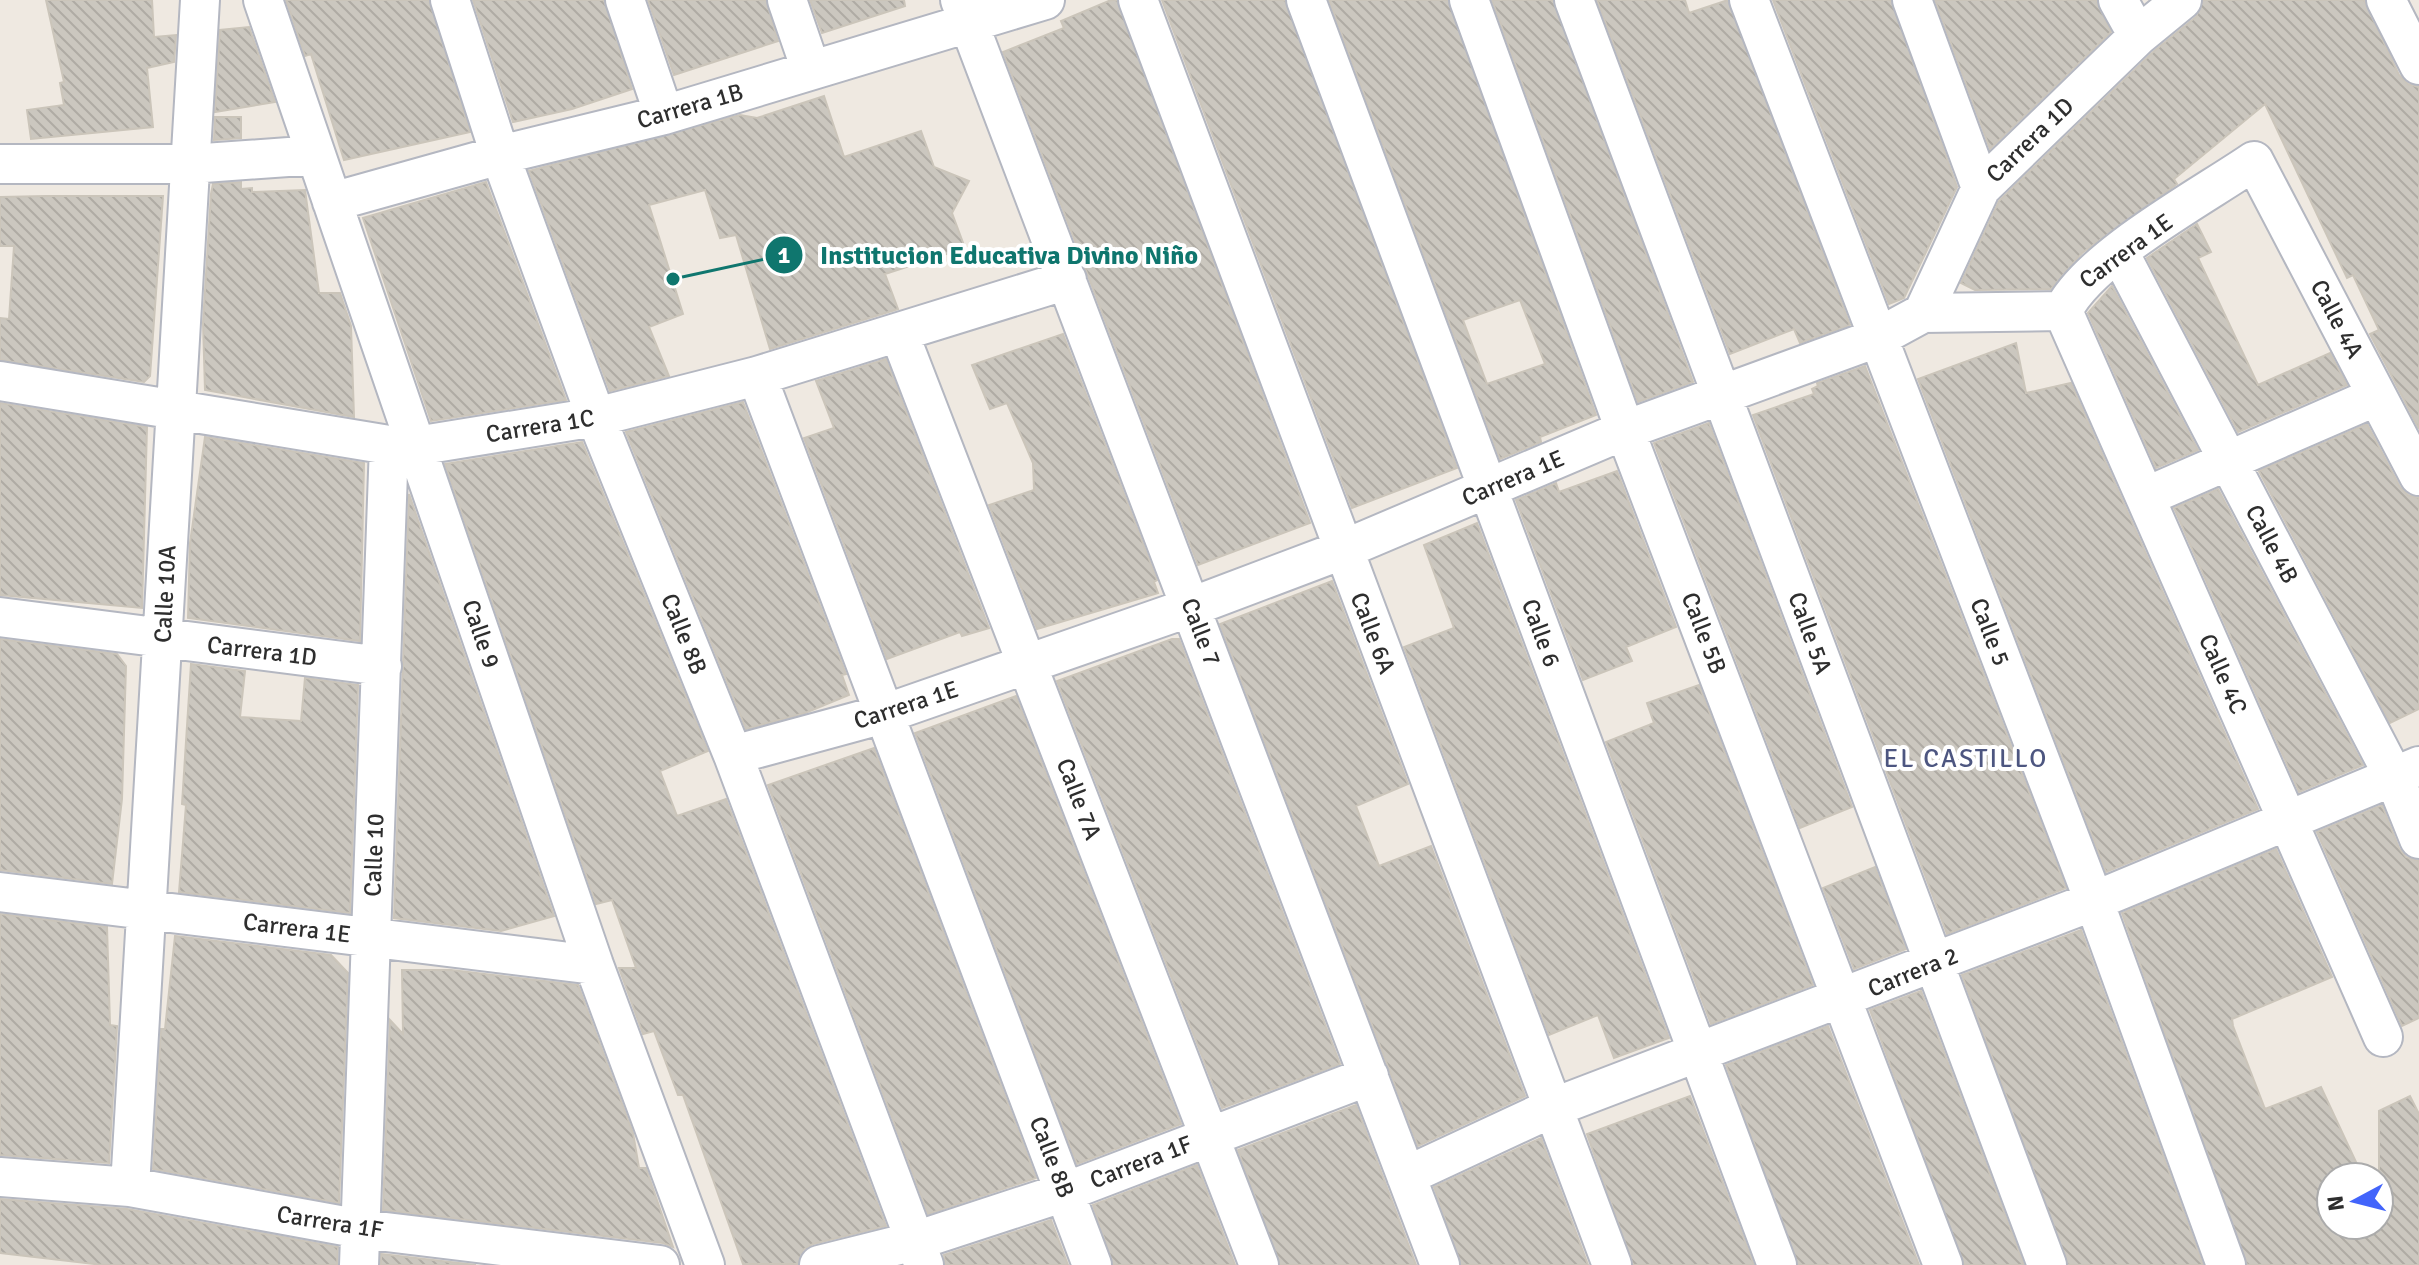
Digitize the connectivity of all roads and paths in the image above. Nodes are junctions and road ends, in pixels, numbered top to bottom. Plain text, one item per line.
1 (200, 0) edge
2 (263, 0) edge
3 (450, 0) edge
4 (625, 0) edge
5 (787, 0) edge
6 (1045, 0) edge
7 (1138, 0) edge
8 (1306, 0) edge
9 (1469, 0) edge
10 (1574, 0) edge
11 (1749, 0) edge
12 (1912, 0) edge
13 (2118, 0) edge
14 (2182, 0) edge
15 (2386, 0) edge
16 (965, 12) edge
17 (2138, 36) junction
18 (2416, 52) edge
19 (811, 70) junction
20 (664, 115) junction
21 (316, 155) junction
22 (500, 155) junction
23 (2254, 161) joint
24 (0, 164) edge
25 (190, 164) junction
26 (1981, 188) junction
27 (332, 202) junction
28 (2119, 252) junction
29 (1067, 280) junction
30 (2063, 311) junction
31 (1923, 313) junction
32 (899, 333) junction
33 (1877, 338) junction
34 (757, 376) junction
35 (0, 381) edge
36 (1722, 394) junction
37 (2377, 396) junction
38 (175, 408) junction
39 (596, 417) junction
40 (1625, 430) junction
41 (403, 445) junction
42 (2227, 459) junction
43 (2419, 476) edge
44 (1488, 488) junction
45 (2145, 497) junction
46 (1342, 550) junction
47 (1191, 607) junction
48 (0, 617) edge
49 (162, 638) junction
50 (1027, 664) junction
51 (382, 666) junction
52 (884, 714) junction
53 (733, 755) junction
54 (2406, 772) edge
55 (2288, 823) junction
56 (2419, 839) edge
57 (0, 892) edge
58 (2094, 901) junction
59 (146, 909) junction
60 (371, 938) junction
61 (1933, 964) junction
62 (594, 965) junction
63 (1844, 999) junction
64 (2383, 1037) dead end
65 (1697, 1052) junction
66 (1369, 1076) junction
67 (1552, 1108) junction
68 (1209, 1135) junction
69 (1406, 1176) junction
70 (0, 1177) edge
71 (130, 1187) junction
72 (1065, 1192) junction
73 (360, 1247) edge
74 (920, 1253) edge
75 (660, 1265) edge
76 (705, 1265) edge
77 (819, 1265) edge
78 (1092, 1265) edge
79 (1259, 1265) edge
80 (1440, 1265) edge
81 (1612, 1265) edge
82 (1777, 1265) edge
83 (1943, 1265) edge
84 (2047, 1265) edge
85 (2226, 1265) edge

1 - 25 street, Calle 10A
2 - 21 street, Calle 9
3 - 22 street, Calle 8B
4 - 20 street
5 - 19 street
6 - 16 street, Carrera 1B
7 - 46 street, Calle 6A
8 - 44 street, Calle 6
9 - 40 street, Calle 5B
10 - 36 street, Calle 5A
11 - 33 street, Calle 5
12 - 26 street
13 - 17 street
14 - 17 street, Carrera 1D
15 - 18 street
16 - 19 street, Carrera 1B
16 - 29 street, Calle 7
17 - 26 street, Carrera 1D
19 - 20 street, Carrera 1B
20 - 22 street, Carrera 1B
21 - 25 street
21 - 27 street, Calle 9
22 - 27 street, Carrera 1B
22 - 39 street, Calle 8B
23 - 28 street, Carrera 1E
23 - 37 street, Calle 4A
24 - 25 street
25 - 38 street, Calle 10A
26 - 31 street, Carrera 1D
27 - 41 street, Calle 9
28 - 30 street, Carrera 1E
28 - 42 street, Calle 4B
29 - 32 street, Carrera 1C
29 - 47 street, Calle 7
30 - 31 street, Carrera 1E
30 - 45 street, Calle 4C
31 - 33 street, Carrera 1E
32 - 34 street, Carrera 1C
32 - 50 street, Calle 7A
33 - 36 street, Carrera 1E
33 - 58 street, Calle 5
34 - 39 street, Carrera 1C
34 - 52 street, Calle 8B
35 - 38 street, Carrera 1C
36 - 40 street, Carrera 1E
36 - 61 street, Calle 5A
37 - 42 street
37 - 43 street, Calle 4A
38 - 41 street, Carrera 1C
38 - 49 street, Calle 10A
39 - 41 street, Carrera 1C
39 - 53 street, Calle 8B
40 - 44 street, Carrera 1E
40 - 63 street, Calle 5B
41 - 51 street, Calle 10
41 - 62 street, Calle 9
42 - 45 street
42 - 54 street, Calle 4B
44 - 46 street, Carrera 1E
44 - 65 street, Calle 6
45 - 55 street, Calle 4C
46 - 47 street, Carrera 1E
46 - 67 street, Calle 6A
47 - 50 street, Carrera 1E
47 - 66 street, Calle 7
48 - 49 street, Carrera 1D
49 - 51 street, Carrera 1D
49 - 59 street, Calle 10A
50 - 52 street, Carrera 1E
50 - 68 street, Calle 7A
51 - 60 street, Calle 10
52 - 53 street, Carrera 1E
52 - 72 street, Calle 8B
53 - 74 street, Calle 8B
54 - 55 street, Carrera 2
54 - 56 street, Calle 4B
55 - 58 street, Carrera 2
55 - 64 street, Calle 4C
57 - 59 street, Carrera 1E
58 - 61 street, Carrera 2
58 - 85 street, Calle 5
59 - 60 street, Carrera 1E
59 - 71 street, Calle 10A
60 - 62 street, Carrera 1E
60 - 73 street, Calle 10
61 - 63 street, Carrera 2
61 - 84 street, Calle 5A
62 - 76 street, Calle 9
63 - 65 street, Carrera 2
63 - 83 street, Calle 5B
65 - 67 street, Carrera 2
65 - 82 street, Calle 6
66 - 68 street, Carrera 1F
66 - 69 street, Calle 7
67 - 69 street, Carrera 2
67 - 81 street, Calle 6A
68 - 72 street, Carrera 1F
68 - 79 street, Calle 7A
69 - 80 street, Calle 7
70 - 71 street, Carrera 1F
71 - 73 street, Carrera 1F
72 - 74 street, Carrera 1F
72 - 78 street, Calle 8B
73 - 75 street, Carrera 1F
74 - 77 street, Carrera 1F

